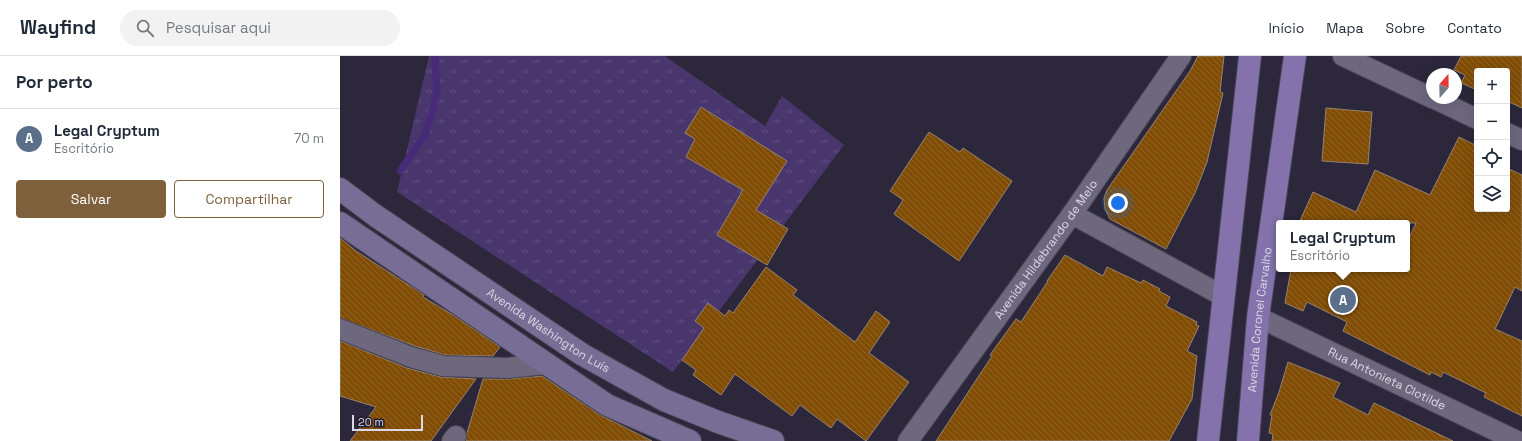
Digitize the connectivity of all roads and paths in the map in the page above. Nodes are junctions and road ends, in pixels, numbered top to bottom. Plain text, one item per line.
1 (1181, 56) edge
2 (1250, 56) edge
3 (1295, 56) edge
4 (1343, 56) edge
5 (1426, 95) edge
6 (1445, 104) edge
7 (1474, 118) edge
8 (1510, 134) edge
9 (1522, 140) edge
10 (340, 189) edge
11 (361, 205) junction
12 (1072, 214) junction
13 (343, 226) edge
14 (1223, 296) junction
15 (1258, 317) junction
16 (340, 329) edge
17 (546, 364) junction
18 (690, 441) edge
19 (773, 441) edge
20 (908, 441) edge
21 (1208, 441) edge
22 (1248, 441) edge
23 (1517, 441) edge

1 - 12 street, Avenida Hildebrando de Melo
2 - 14 main road
3 - 15 main road, Avenida Coronel Carvalho
4 - 5 street
6 - 7 street
8 - 9 street
10 - 11 street, Avenida Washington Luís
11 - 13 street
11 - 19 street, Avenida Washington Luís
12 - 14 street
12 - 20 street, Avenida Hildebrando de Melo
13 - 17 street
14 - 21 main road
15 - 22 main road, Avenida Coronel Carvalho
15 - 23 street, Rua Antonieta Clotilde
16 - 17 street
17 - 18 street

